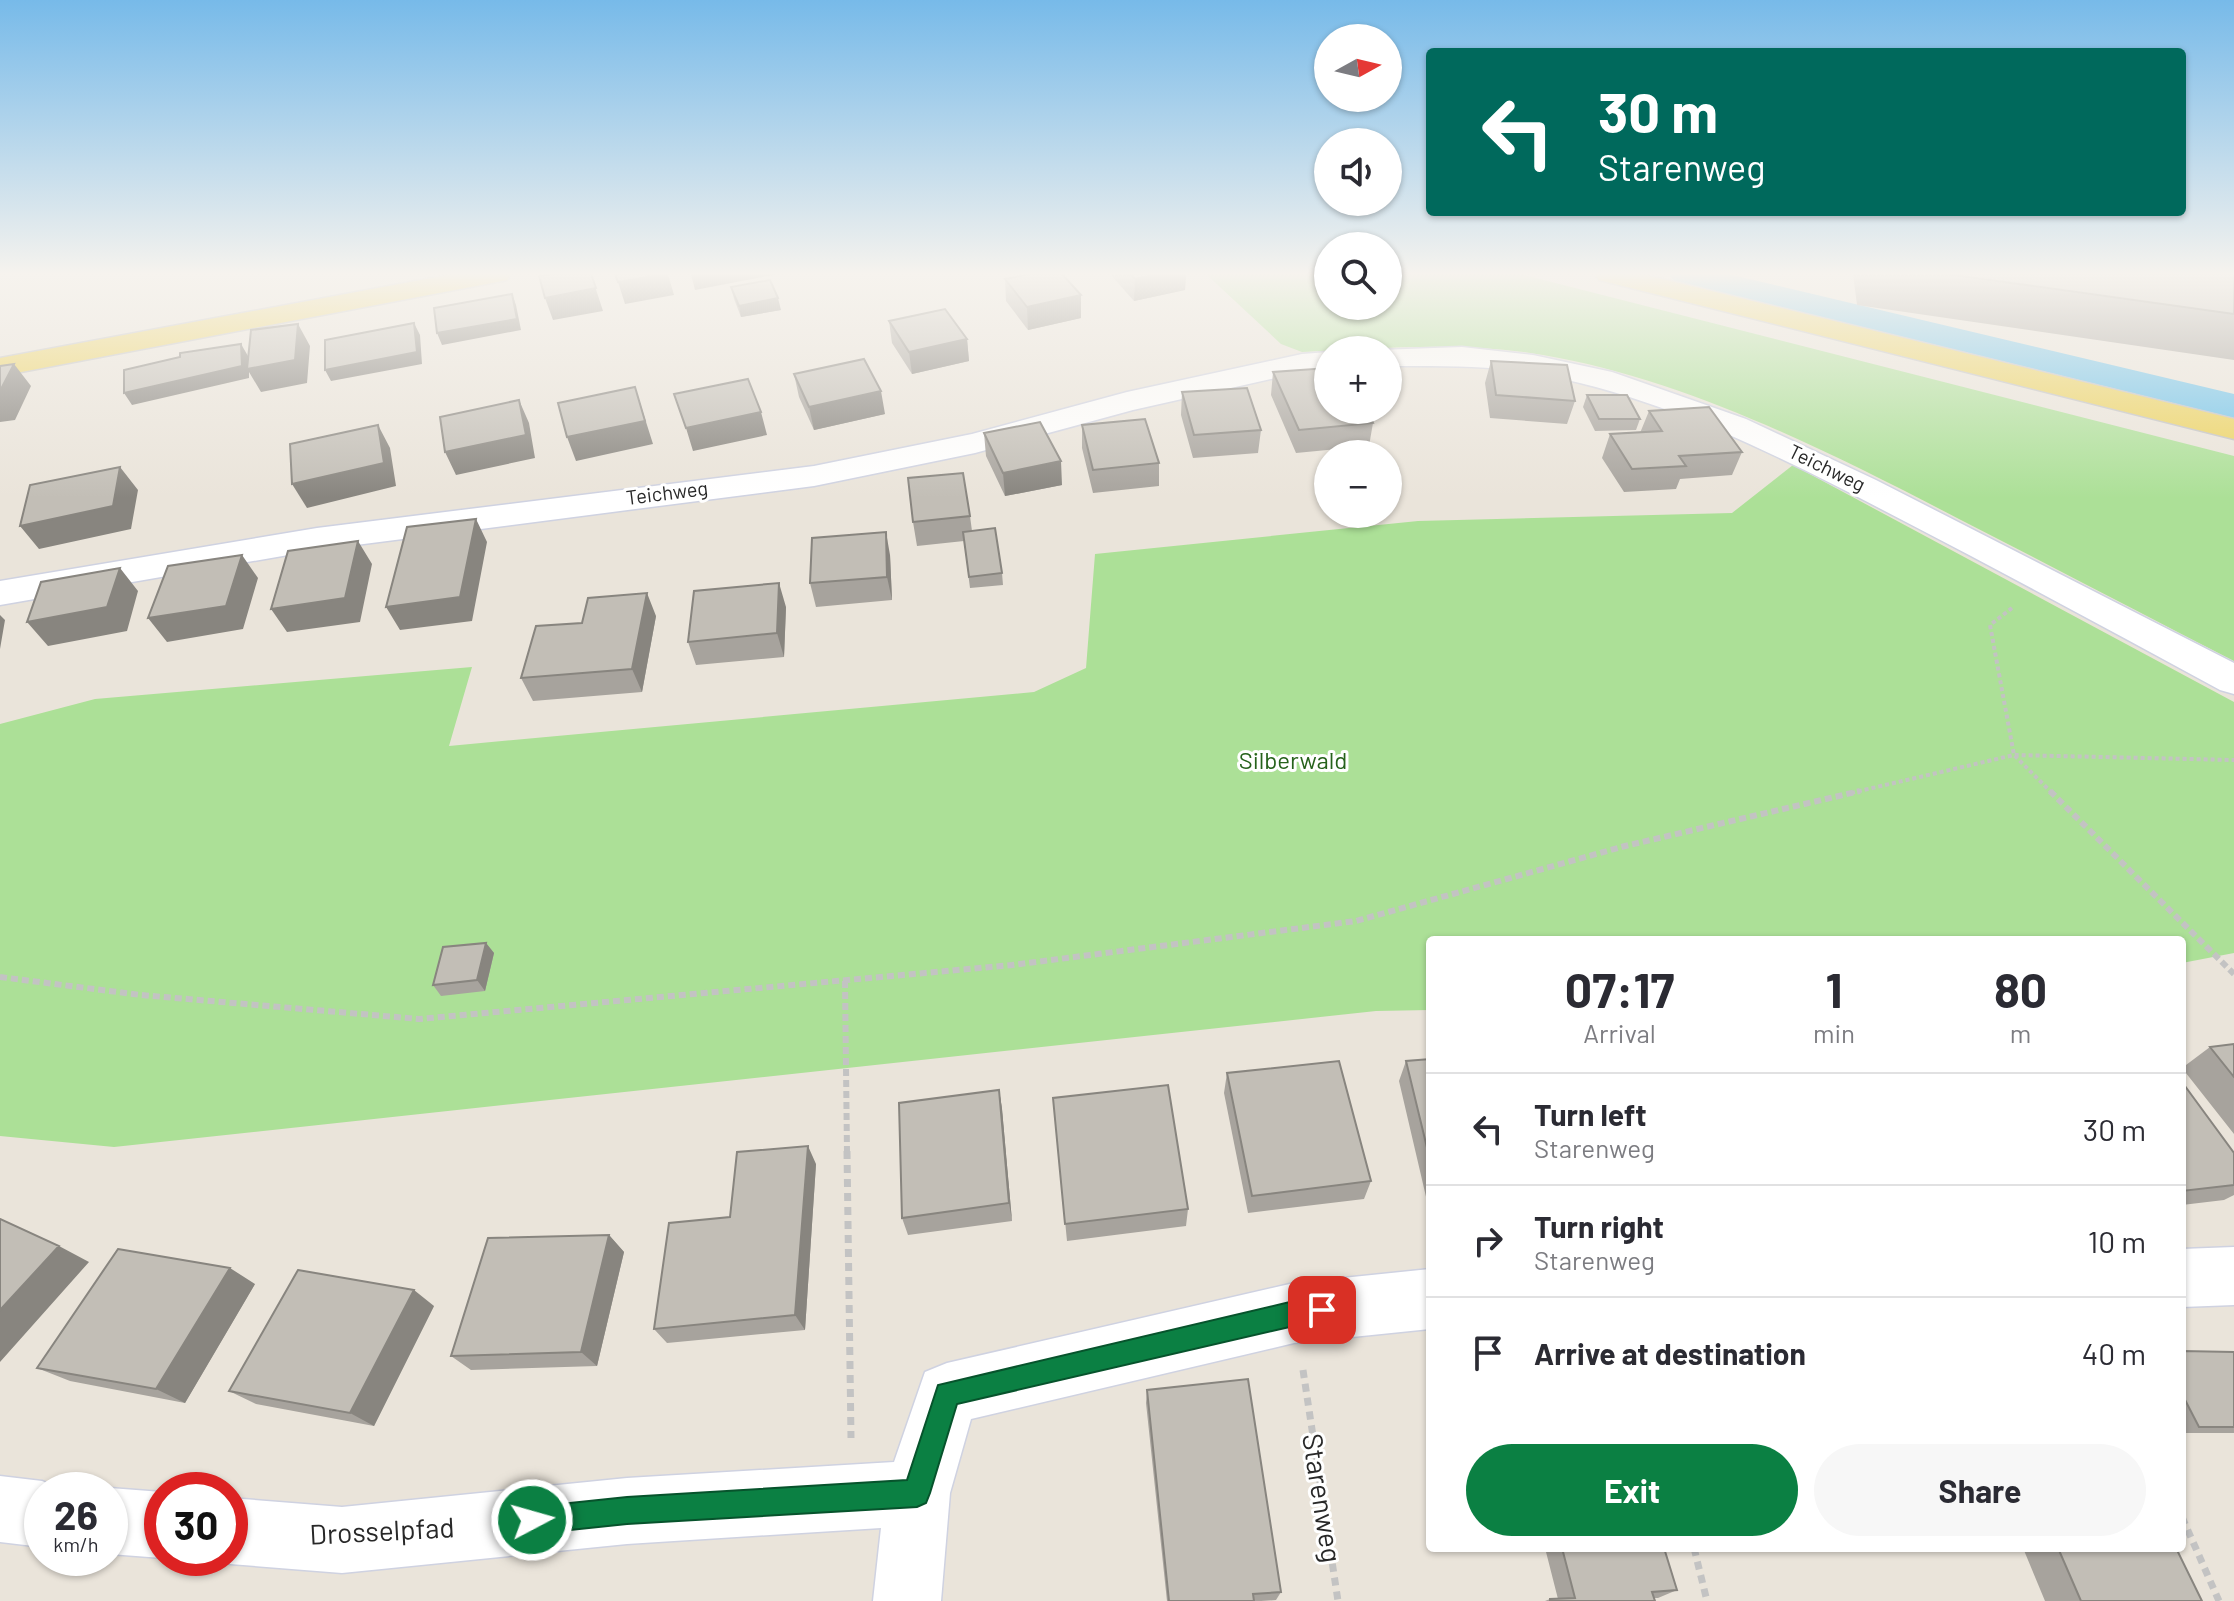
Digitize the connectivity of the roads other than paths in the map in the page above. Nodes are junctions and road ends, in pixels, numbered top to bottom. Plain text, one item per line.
1 (90, 349) edge
2 (1910, 349) edge
3 (1402, 356) edge
4 (1314, 362) edge
5 (0, 367) edge
6 (2234, 429) edge
7 (0, 593) edge
8 (2234, 680) edge
9 (2234, 1276) edge
10 (2186, 1278) edge
11 (1426, 1299) edge
12 (917, 1493) junction
13 (0, 1509) edge
14 (24, 1512) edge
15 (248, 1532) edge
16 (907, 1601) edge

1 - 5 main road
2 - 6 main road
3 - 8 street, Teichweg
4 - 7 street, Teichweg
9 - 10 street
11 - 12 street
12 - 15 street, Drosselpfad
12 - 16 street
13 - 14 street

